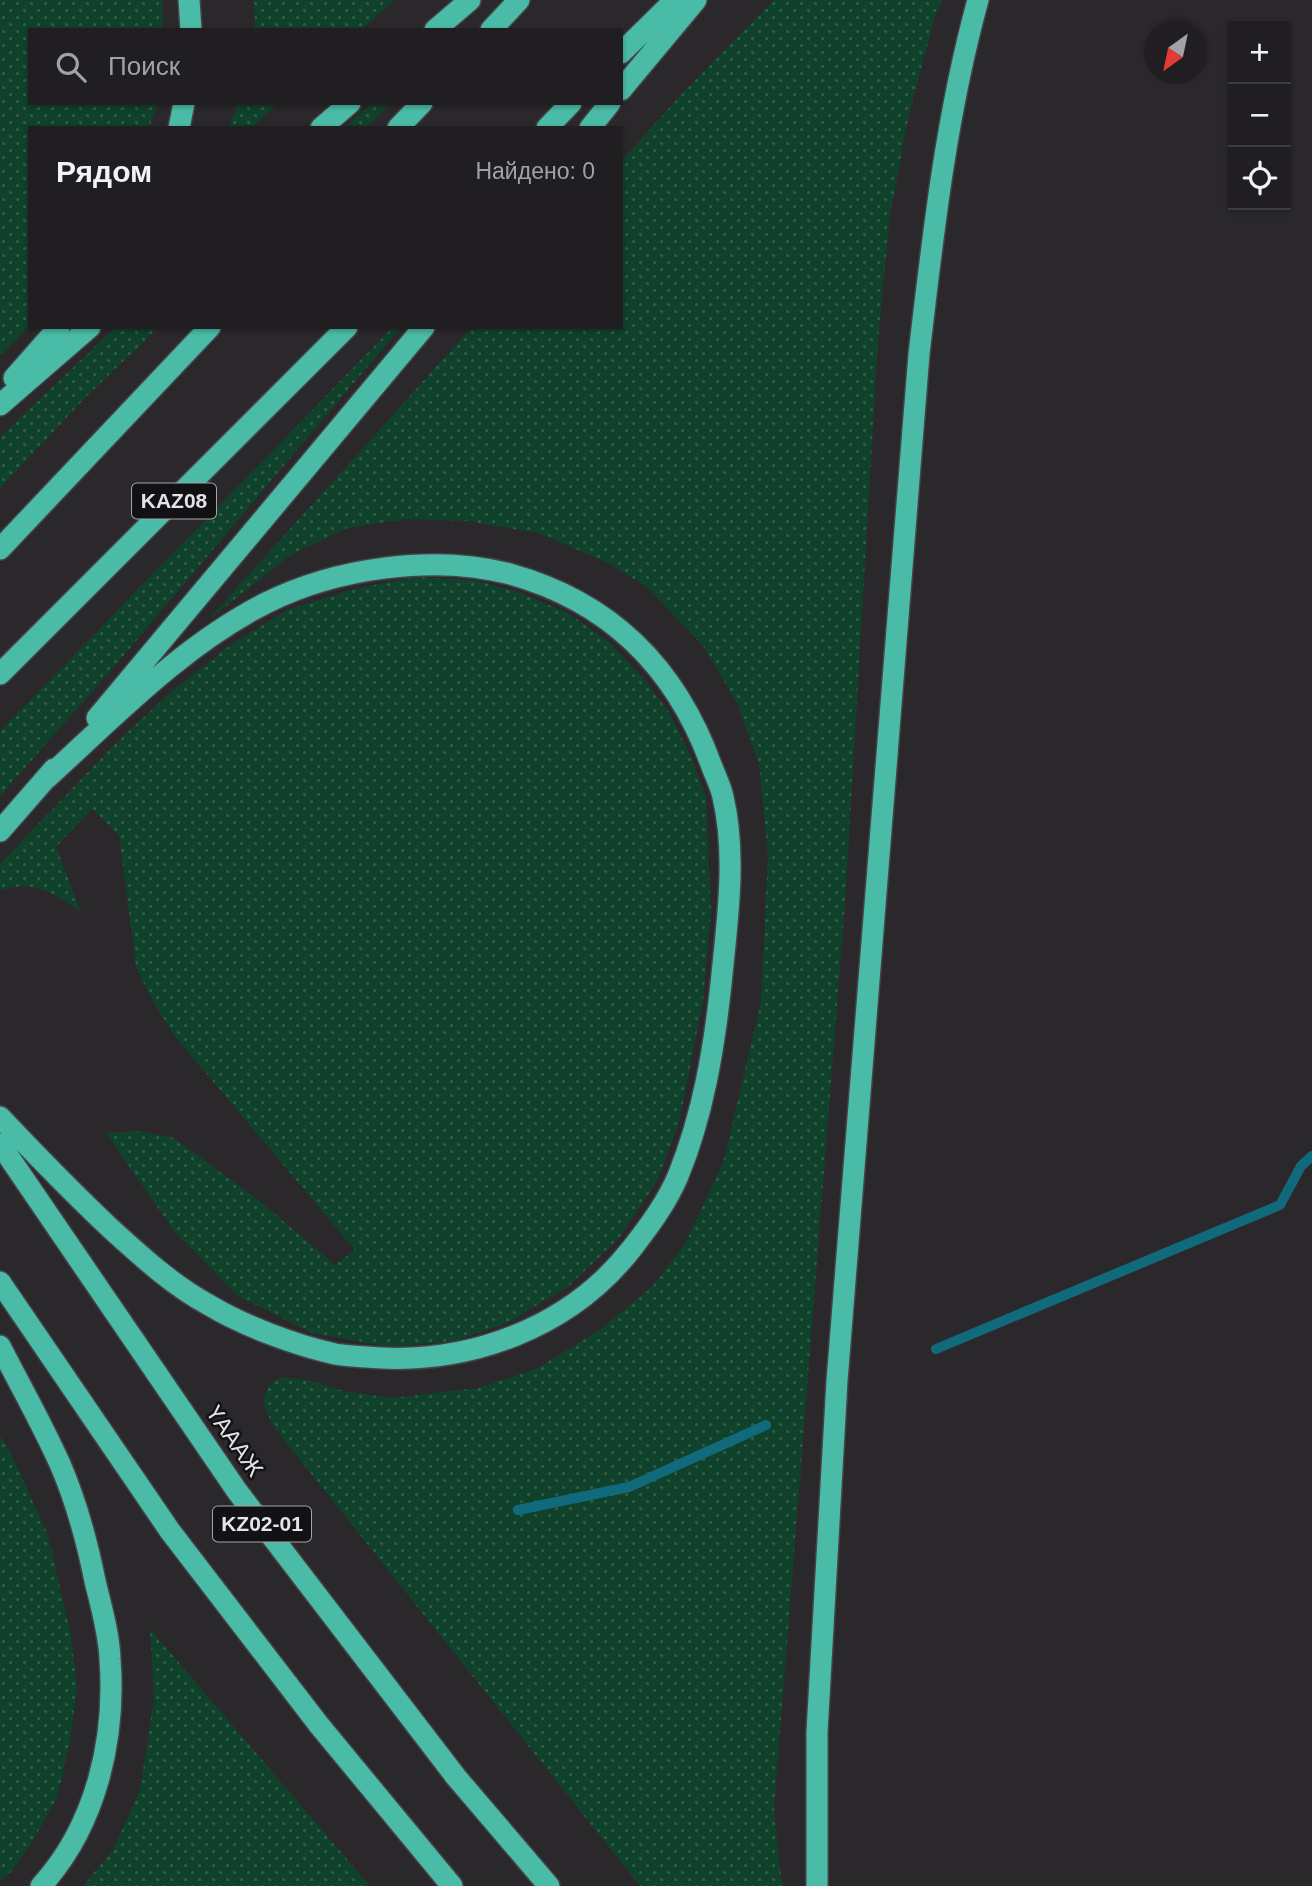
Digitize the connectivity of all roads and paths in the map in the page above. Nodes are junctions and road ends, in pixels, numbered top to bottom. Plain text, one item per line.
1 (189, 0) edge
2 (470, 0) edge
3 (519, 0) edge
4 (675, 0) edge
5 (696, 0) edge
6 (978, 0) edge
7 (191, 28) edge
8 (437, 28) edge
9 (493, 28) edge
10 (623, 51) edge
11 (623, 88) edge
12 (184, 105) edge
13 (348, 105) edge
14 (420, 105) edge
15 (569, 105) edge
16 (608, 105) edge
17 (178, 126) edge
18 (323, 126) edge
19 (400, 126) edge
20 (549, 126) edge
21 (592, 126) edge
22 (57, 329) edge
23 (88, 329) edge
24 (207, 329) edge
25 (345, 329) edge
26 (422, 329) edge
27 (0, 393) edge
28 (0, 405) edge
29 (0, 549) edge
30 (0, 674) edge
31 (47, 778) junction
32 (0, 831) edge
33 (0, 1117) edge
34 (0, 1144) edge
35 (0, 1282) edge
36 (0, 1346) edge
37 (41, 1886) edge
38 (452, 1886) edge
39 (549, 1886) edge
40 (817, 1886) edge

1 - 7 highway
2 - 8 highway
3 - 9 highway
4 - 10 highway
5 - 11 highway
6 - 40 highway
12 - 17 highway
13 - 18 highway
14 - 19 highway
15 - 20 highway
16 - 21 highway
22 - 27 highway
23 - 28 highway
24 - 29 highway
25 - 30 highway, KAZ08
26 - 31 highway
31 - 32 highway
31 - 33 highway
34 - 39 highway, ҮАААЖ / KZ02-01
35 - 38 highway, KZ02-01
36 - 37 highway

